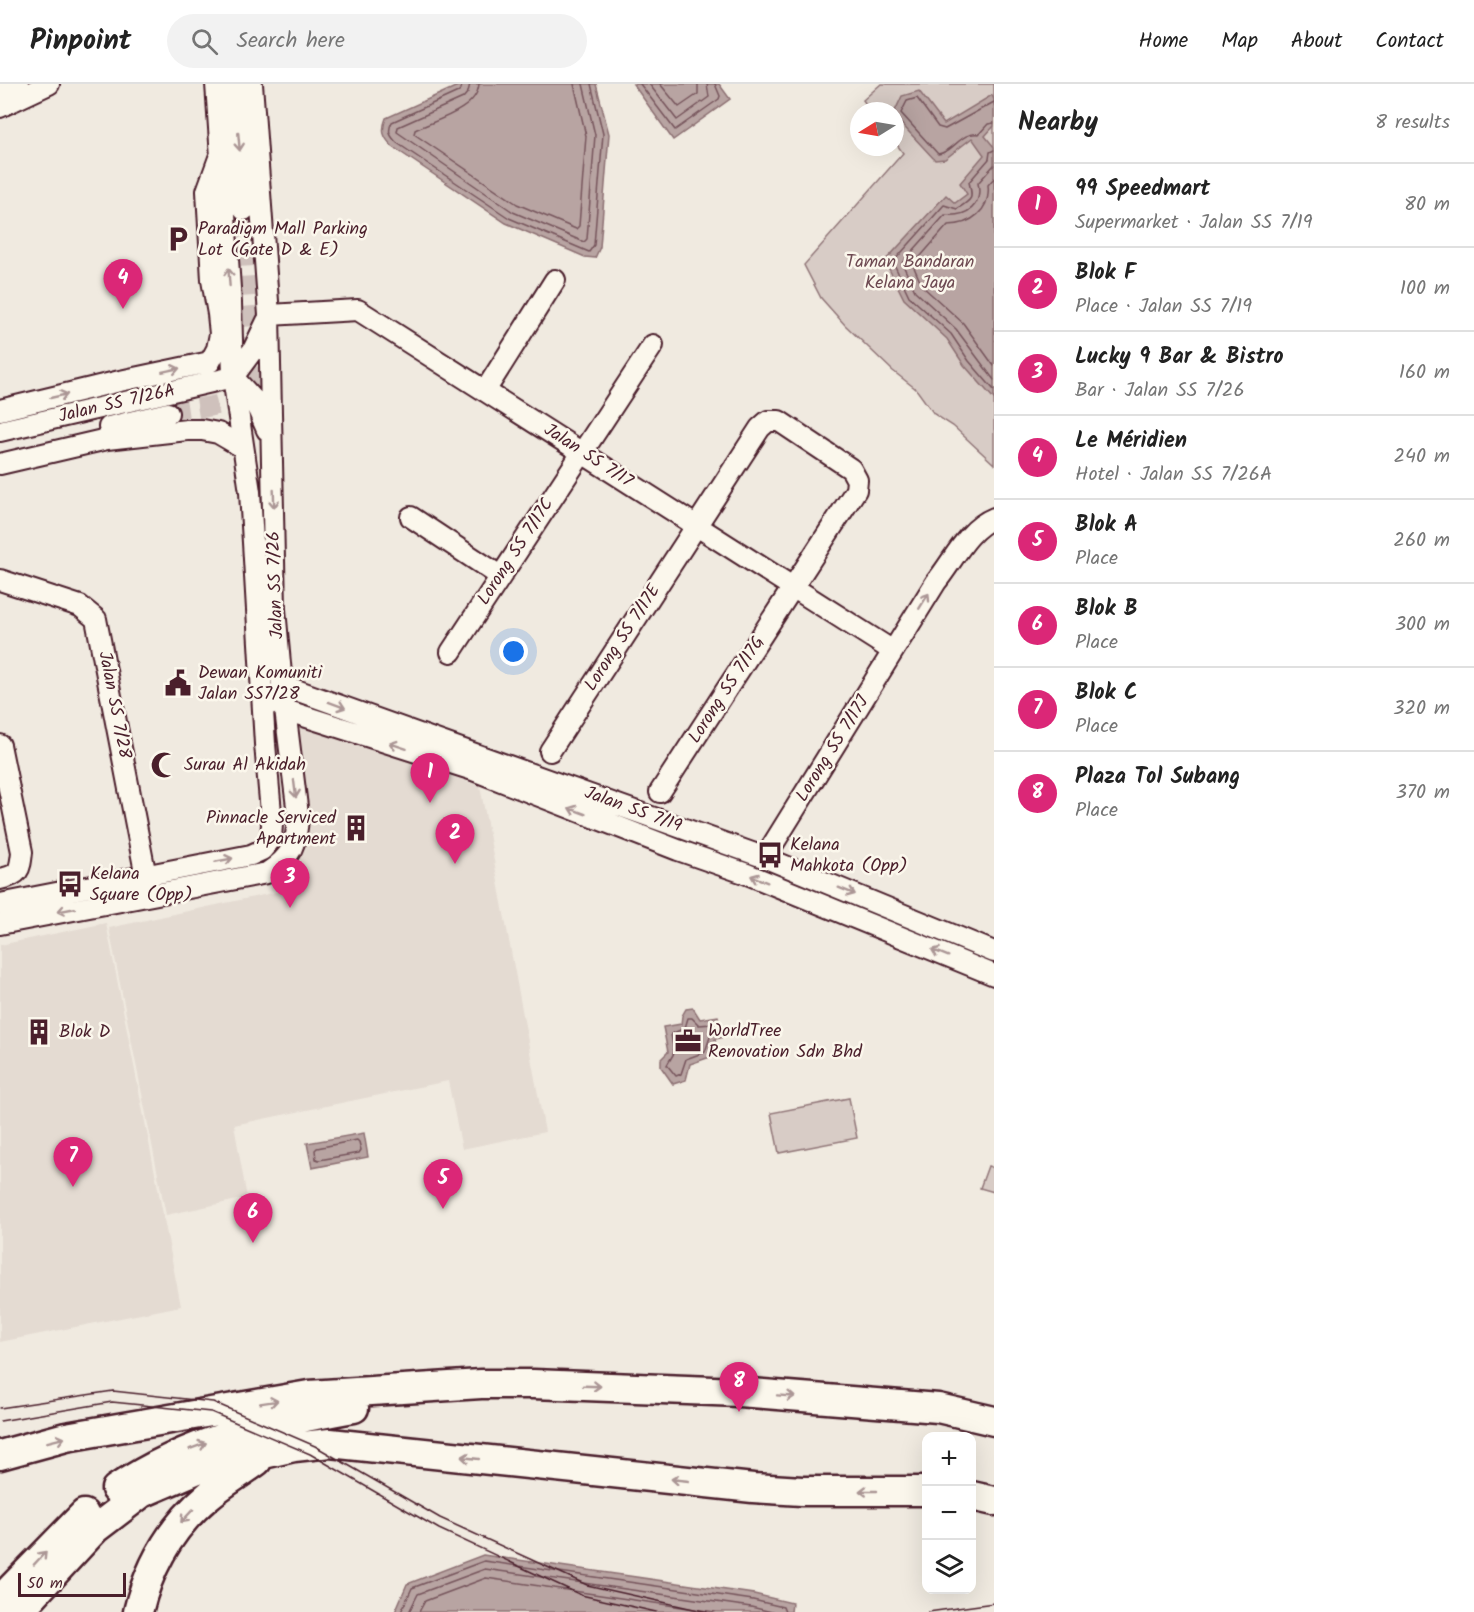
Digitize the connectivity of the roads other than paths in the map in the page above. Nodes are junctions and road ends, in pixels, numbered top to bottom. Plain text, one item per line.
1 (18, 84) edge
2 (48, 84) edge
3 (216, 84) edge
4 (234, 84) edge
5 (252, 84) edge
6 (0, 92) edge
7 (0, 107) edge
8 (221, 153) junction
9 (244, 210) tunnel mouth
10 (266, 278) junction
11 (555, 280) dead end
12 (303, 314) junction
13 (269, 315) junction
14 (653, 345) dead end
15 (270, 352) junction
16 (234, 377) junction
17 (114, 382) junction
18 (485, 391) junction
19 (119, 402) junction
20 (2, 410) edge
21 (168, 413) tunnel mouth
22 (760, 428) joint
23 (4, 430) edge
24 (272, 441) junction
25 (242, 447) junction
26 (0, 452) edge
27 (582, 452) junction
28 (0, 464) edge
29 (411, 517) dead end
30 (994, 519) edge
31 (696, 525) junction
32 (500, 576) junction
33 (0, 580) edge
34 (794, 587) junction
35 (893, 651) junction
36 (451, 652) dead end
37 (273, 697) junction
38 (0, 745) edge
39 (550, 751) dead end
40 (660, 792) dead end
41 (772, 846) dead end
42 (0, 879) edge
43 (148, 885) junction
44 (0, 904) edge
45 (0, 924) edge
46 (994, 952) edge
47 (994, 975) edge
48 (481, 1384) junction
49 (994, 1421) edge
50 (266, 1454) junction
51 (0, 1455) edge
52 (994, 1489) edge
53 (976, 1490) edge
54 (922, 1491) edge
55 (976, 1497) edge
56 (994, 1501) edge
57 (0, 1600) edge
58 (18, 1612) edge
59 (138, 1612) edge

1 - 6 street
2 - 7 street
3 - 8 street, Jalan SS 7/26
4 -> 9 street
5 - 10 street, Jalan SS 7/26
16 -> 8 street, Jalan SS 7/26
17 -> 8 street
10 - 12 street
10 - 13 street, Jalan SS 7/26
11 - 18 street
12 - 13 street, Jalan SS 7/17
12 - 15 street
12 - 18 street, Jalan SS 7/17
13 - 15 street, Jalan SS 7/26
13 - 16 street
14 - 27 street, Lorong SS 7/17C
15 - 24 street, Jalan SS 7/26
16 - 19 street, Jalan SS 7/26A
16 - 24 street
16 - 25 street, Jalan SS 7/26
17 - 19 street
20 -> 17 street
18 - 27 street, Jalan SS 7/17
19 - 23 street, Jalan SS 7/26A
20 - 23 street
21 - 26 street, Jalan SS 7/26A
22 - 31 street, Lorong SS 7/17E
22 - 34 street, Lorong SS 7/17G
24 -> 37 street, Jalan SS 7/26
25 - 28 street
25 - 37 street, Jalan SS 7/26
27 - 31 street, Jalan SS 7/17
27 - 32 street, Lorong SS 7/17C
29 - 32 street
35 -> 30 street, Lorong SS 7/17J
31 - 34 street, Jalan SS 7/17
31 - 39 street, Lorong SS 7/17E
32 - 36 street, Lorong SS 7/17C
33 - 43 street, Jalan SS 7/28
34 - 35 street, Jalan SS 7/17
34 - 40 street, Lorong SS 7/17G
35 - 41 street, Lorong SS 7/17J
37 - 43 street, Jalan SS 7/26
37 -> 46 street, Jalan SS 7/19
47 -> 37 street, Jalan SS 7/19
38 - 42 street
43 - 44 street, Jalan SS 7/26
43 -> 45 street, Jalan SS 7/26
48 -> 49 highway
51 -> 48 highway
57 -> 48 highway
54 -> 50 highway
50 - 58 highway
50 -> 59 highway
52 - 53 highway
55 - 56 highway

